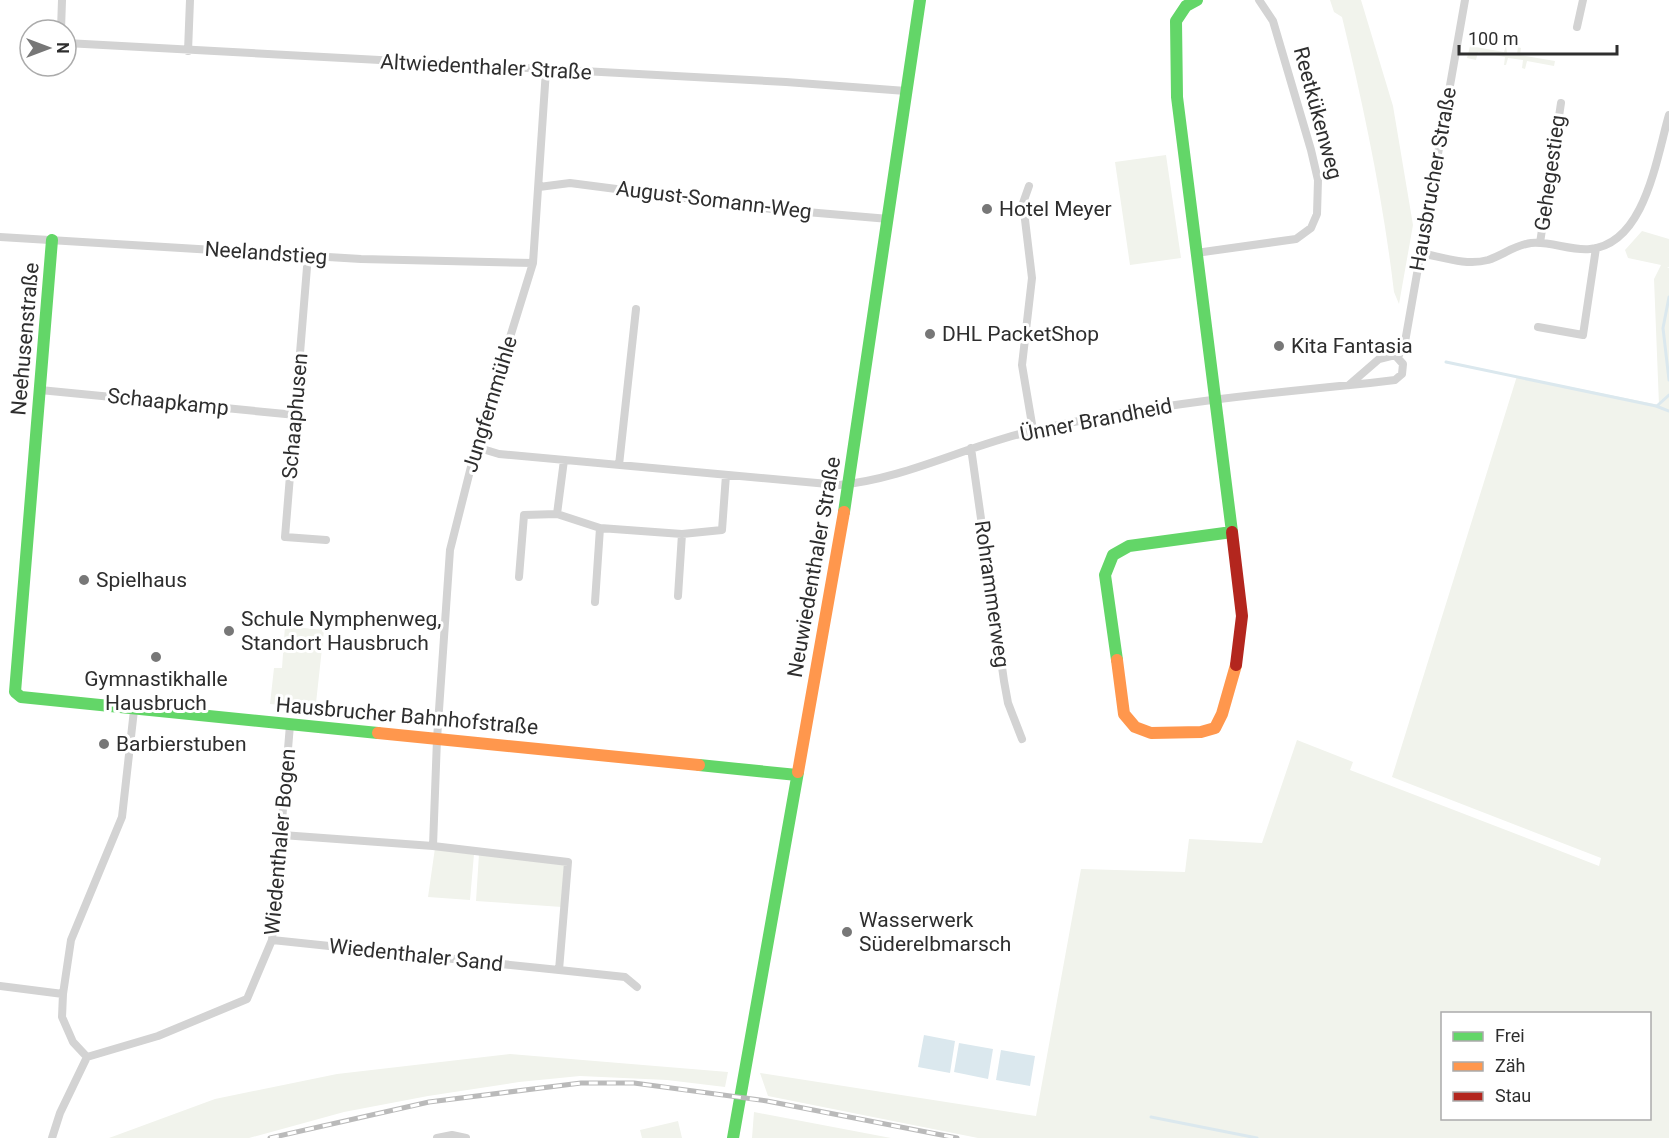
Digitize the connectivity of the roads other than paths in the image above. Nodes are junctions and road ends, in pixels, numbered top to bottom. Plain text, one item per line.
1 (62, 0) edge
2 (190, 0) edge
3 (920, 0) edge
4 (1197, 0) edge
5 (1259, 0) edge
6 (1465, 0) edge
7 (1583, 0) edge
8 (61, 18) edge
9 (1577, 27) dead end
10 (78, 44) edge
11 (188, 51) junction
12 (546, 70) junction
13 (906, 91) junction
14 (1561, 103) dead end
15 (1669, 115) edge
16 (1029, 186) dead end
17 (539, 187) junction
18 (889, 219) junction
19 (0, 237) edge
20 (52, 240) junction
21 (1540, 243) junction
22 (1596, 248) junction
23 (1196, 253) junction
24 (1420, 254) junction
25 (308, 255) junction
26 (533, 263) junction
27 (636, 309) dead end
28 (1538, 327) dead end
29 (1398, 357) junction
30 (1349, 385) junction
31 (40, 390) junction
32 (1213, 399) junction
33 (296, 415) junction
34 (1034, 430) junction
35 (476, 447) junction
36 (971, 448) junction
37 (564, 460) junction
38 (619, 465) junction
39 (726, 475) junction
40 (849, 484) junction
41 (557, 514) junction
42 (600, 528) junction
43 (1232, 532) junction
44 (682, 534) junction
45 (326, 540) dead end
46 (519, 577) dead end
47 (678, 596) dead end
48 (595, 602) dead end
49 (15, 692) joint
50 (134, 710) junction
51 (290, 725) junction
52 (437, 739) junction
53 (1022, 739) dead end
54 (797, 775) junction
55 (282, 835) junction
56 (433, 846) junction
57 (272, 940) junction
58 (559, 970) junction
59 (0, 986) edge
60 (637, 987) dead end
61 (63, 994) junction
62 (87, 1057) junction
63 (52, 1138) edge
64 (437, 1138) edge
65 (466, 1138) edge
66 (733, 1138) edge

1 - 8 street
2 - 11 street
3 - 13 street, Neuwiedenthaler Straße
4 - 23 street
5 - 23 street, Reetkükenweg
6 - 24 street, Hausbrucher Straße
7 - 9 street
10 - 11 street, Altwiedenthaler Straße
11 - 12 street, Altwiedenthaler Straße
12 - 13 street, Altwiedenthaler Straße
12 - 17 street, Jungfernmühle
13 - 18 street, Neuwiedenthaler Straße
14 - 21 street, Gehegestieg
15 - 22 street
16 - 34 street
17 - 18 street, August-Somann-Weg
17 - 26 street, Jungfernmühle
18 - 40 street, Neuwiedenthaler Straße
19 - 20 street, Neelandstieg
20 - 25 street, Neelandstieg
20 - 31 street, Neehusenstraße
21 - 22 street
21 - 24 street
22 - 28 street
23 - 32 street
24 - 29 street, Hausbrucher Straße
25 - 26 street, Neelandstieg
25 - 33 street, Schaaphusen
26 - 35 street, Jungfernmühle
27 - 38 street
29 - 30 street
29 - 30 street, Ünner Brandheid
30 - 32 street, Ünner Brandheid
31 - 33 street, Schaapkamp
31 - 49 street, Neehusenstraße
32 - 34 street, Ünner Brandheid
32 - 43 street
33 - 45 street, Schaaphusen
34 - 36 street, Ünner Brandheid
35 - 37 street, Ünner Brandheid
35 - 52 street, Jungfernmühle
36 - 40 street, Ünner Brandheid
36 - 53 street, Rohrammerweg
37 - 38 street, Ünner Brandheid
37 - 41 street
38 - 39 street, Ünner Brandheid
39 - 40 street, Ünner Brandheid
39 - 44 street
40 - 54 street, Neuwiedenthaler Straße
41 - 42 street
41 - 46 street
42 - 44 street
42 - 48 street
43 - 43 street
44 - 47 street
49 - 50 street, Hausbrucher Bahnhofstraße
50 - 51 street, Hausbrucher Bahnhofstraße
50 - 61 street
51 - 52 street, Hausbrucher Bahnhofstraße
51 - 55 street, Wiedenthaler Bogen
52 - 54 street, Hausbrucher Bahnhofstraße
52 - 56 street
54 - 66 street, Neuwiedenthaler Straße
55 - 56 street
55 - 57 street, Wiedenthaler Bogen
56 - 58 street
57 - 58 street, Wiedenthaler Sand
57 - 62 street, Wiedenthaler Bogen
58 - 60 street, Wiedenthaler Sand
59 - 61 street
61 - 62 street
62 - 63 street
64 - 65 street

